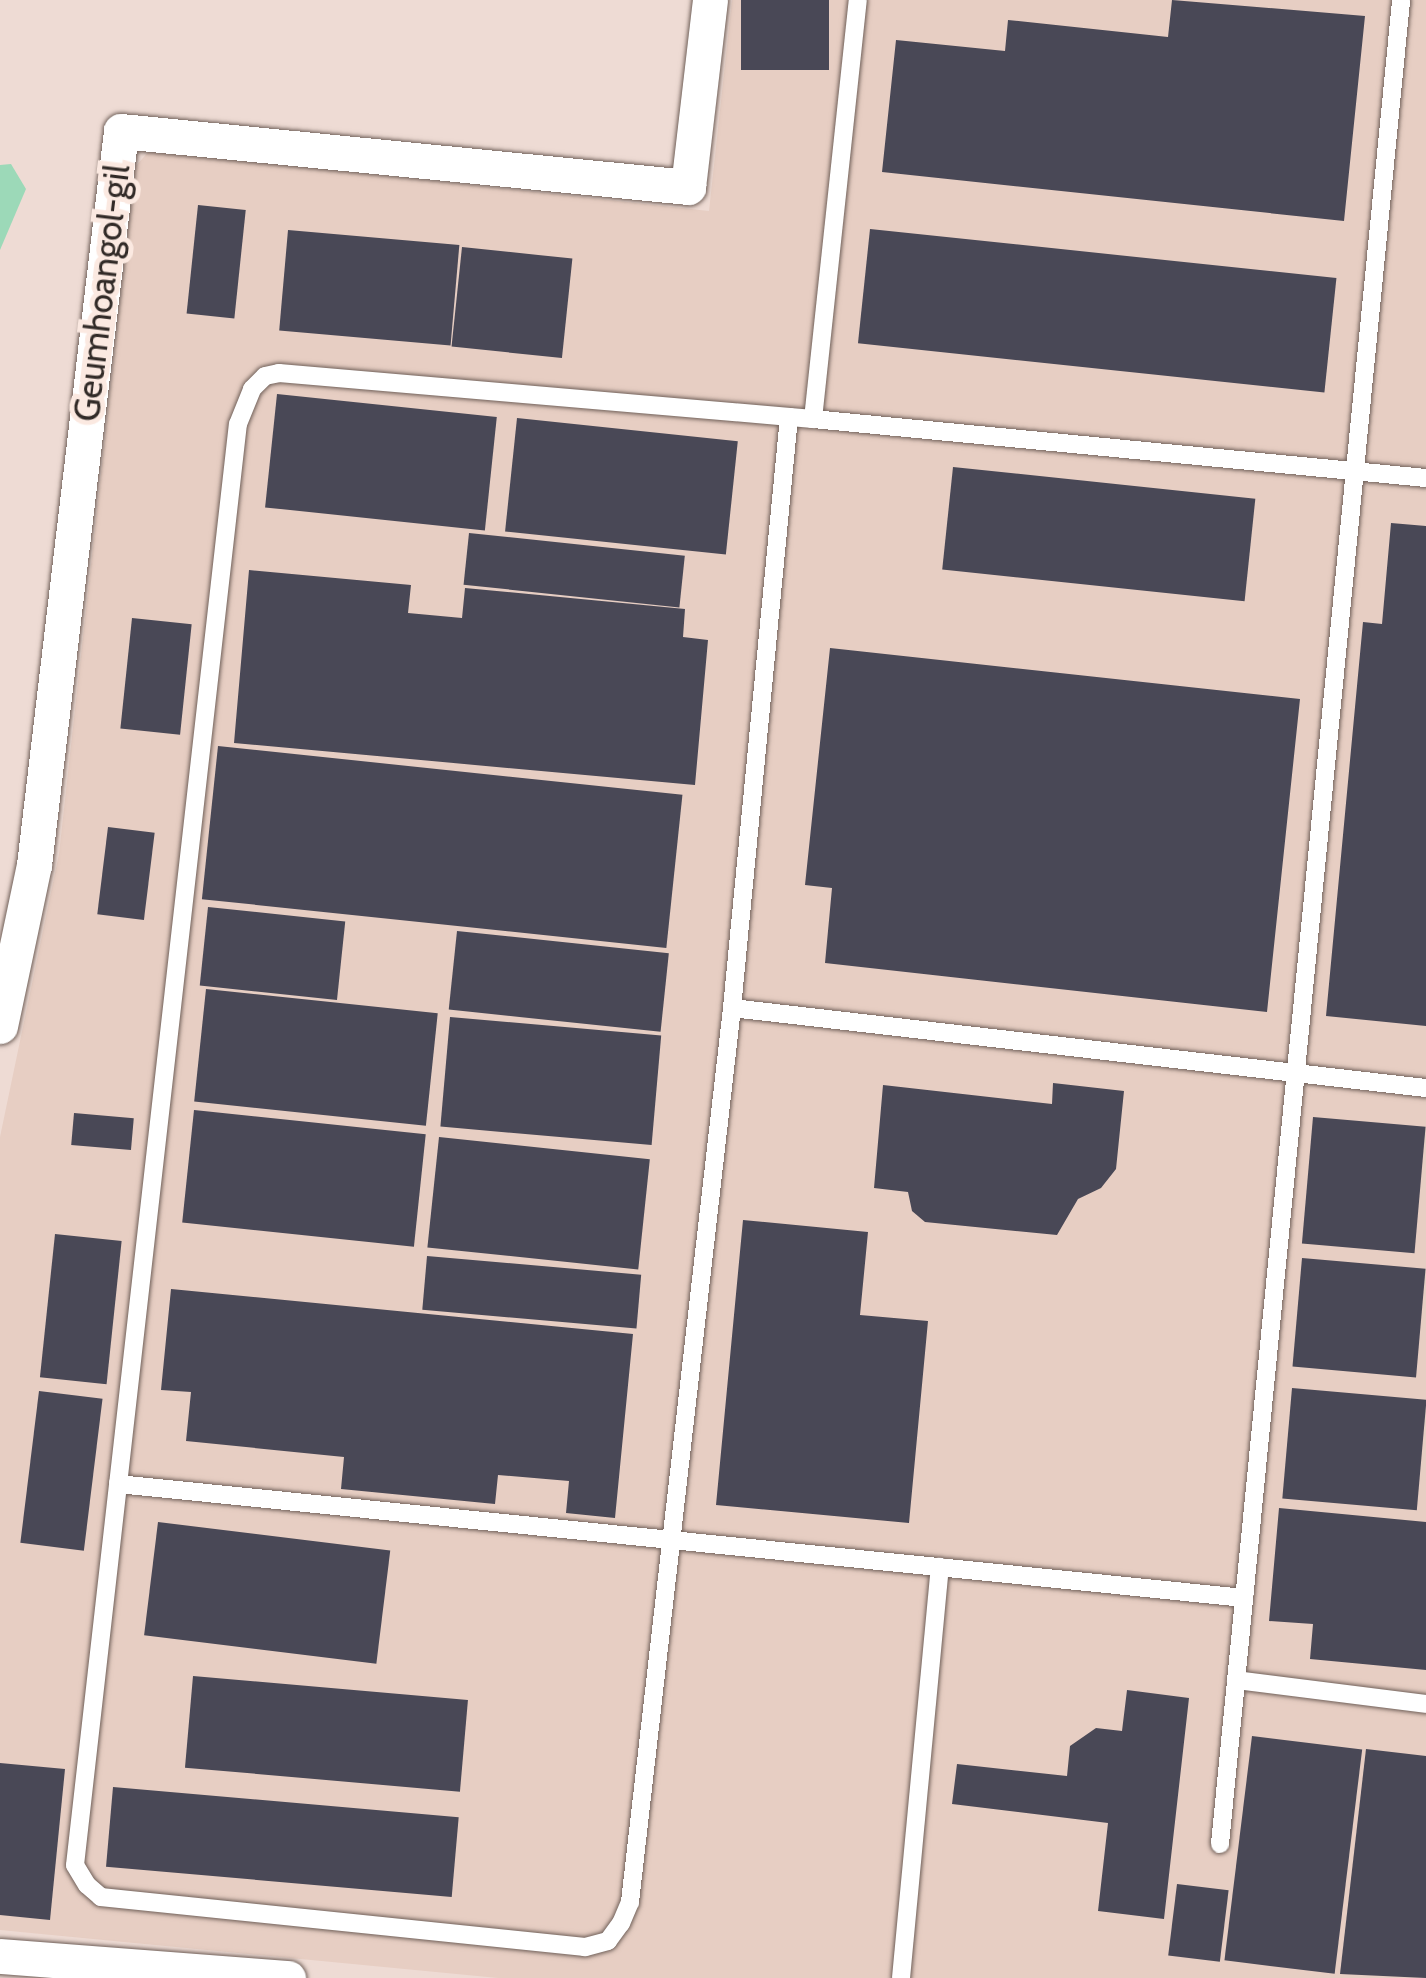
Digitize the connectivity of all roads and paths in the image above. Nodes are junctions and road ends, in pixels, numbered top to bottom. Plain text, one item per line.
1 (710, 0) edge
2 (858, 0) edge
3 (1401, 0) edge
4 (790, 417) junction
5 (813, 418) junction
6 (1354, 471) junction
7 (1426, 478) edge
8 (732, 1008) junction
9 (0, 1026) edge
10 (1294, 1072) junction
11 (1426, 1088) edge
12 (118, 1484) junction
13 (671, 1540) junction
14 (940, 1568) junction
15 (1244, 1598) junction
16 (1236, 1680) junction
17 (1426, 1704) edge
18 (1220, 1844) dead end
19 (0, 1956) edge
20 (288, 1978) edge
21 (901, 1978) edge

1 - 9 street, Geumhoangol-gil
2 - 5 lane
3 - 6 lane
4 - 5 lane
4 - 8 lane
4 - 12 lane
5 - 6 lane
6 - 7 lane
6 - 10 lane
8 - 10 lane
8 - 13 lane
10 - 11 lane
10 - 15 lane
12 - 13 lane
12 - 13 lane
13 - 14 lane
14 - 15 lane
14 - 21 lane
15 - 16 lane
16 - 17 lane
16 - 18 lane
19 - 20 street

